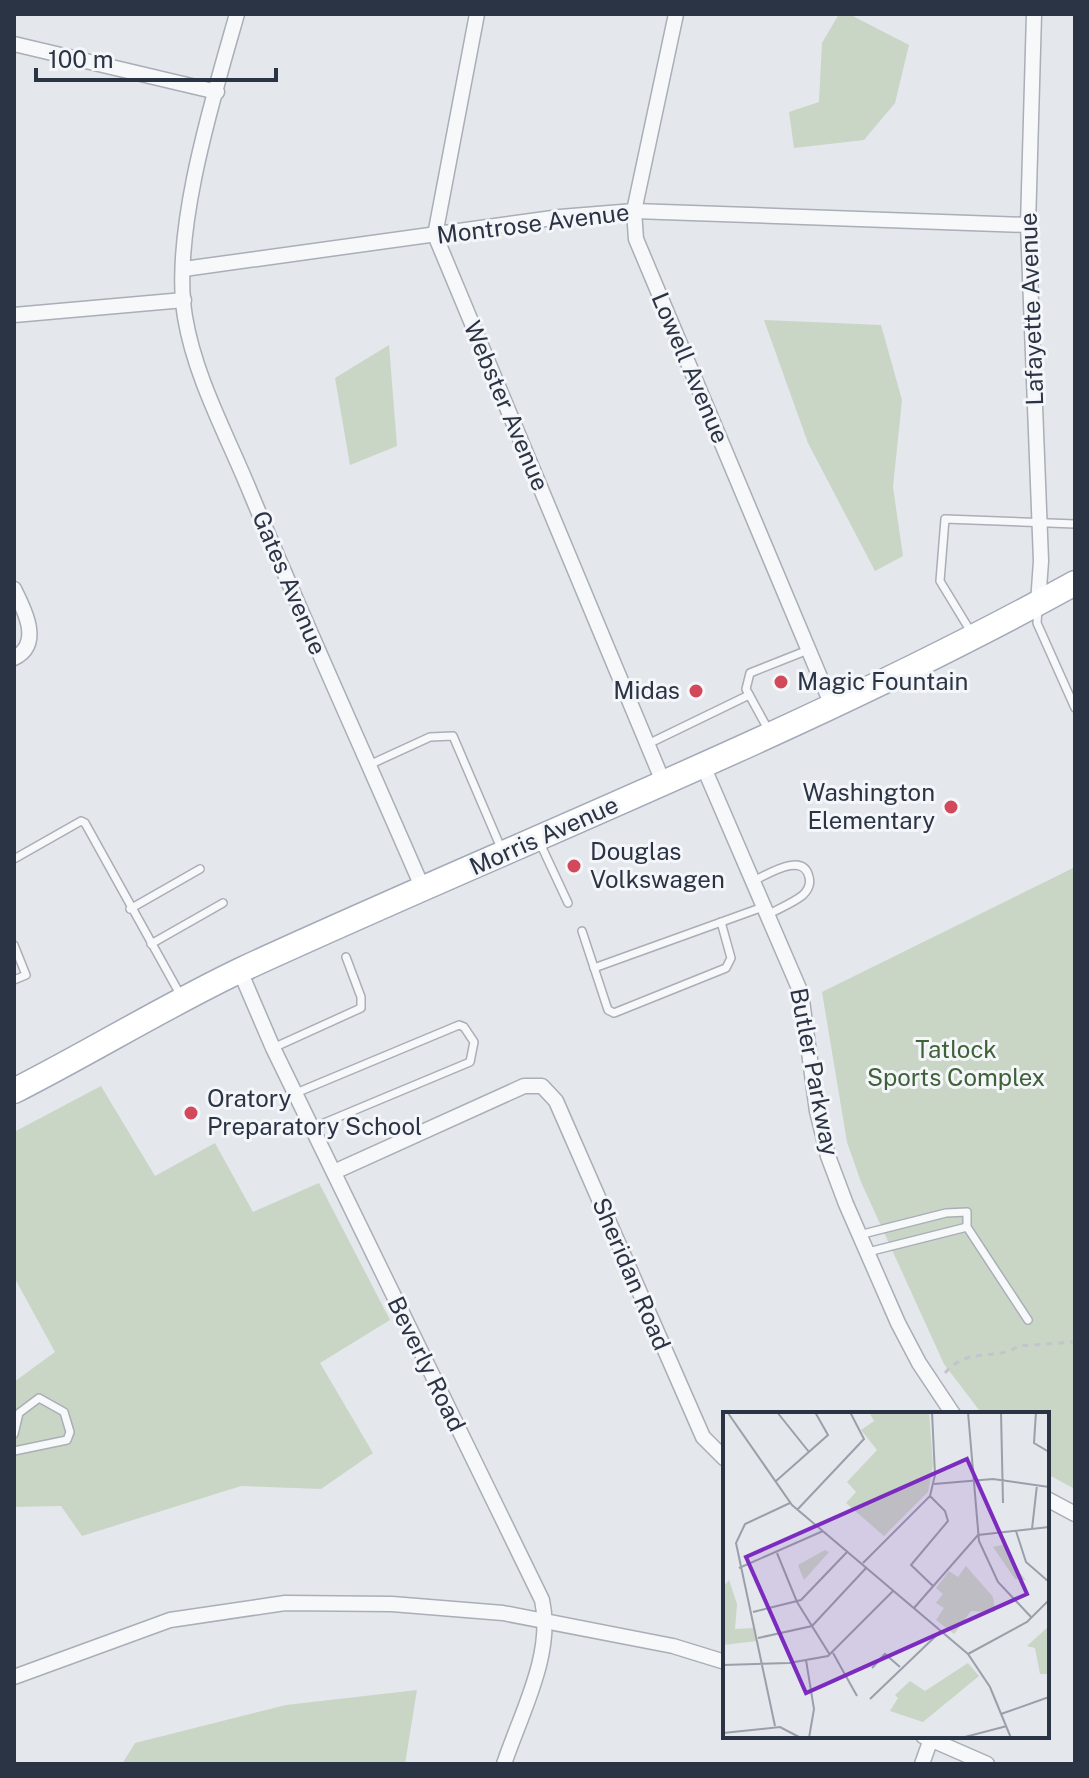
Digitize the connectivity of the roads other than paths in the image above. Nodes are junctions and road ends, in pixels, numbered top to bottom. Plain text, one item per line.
1 (237, 14) edge
2 (477, 14) edge
3 (676, 14) edge
4 (1034, 14) edge
5 (14, 44) edge
6 (217, 92) junction
7 (634, 211) junction
8 (1028, 225) junction
9 (435, 235) junction
10 (184, 269) junction
11 (184, 300) junction
12 (14, 315) edge
13 (1039, 521) junction
14 (1075, 524) edge
15 (1075, 583) edge
16 (14, 589) edge
17 (1038, 603) junction
18 (974, 638) junction
19 (808, 650) junction
20 (14, 658) edge
21 (749, 695) junction
22 (833, 708) junction
23 (1075, 708) edge
24 (772, 736) junction
25 (648, 744) junction
26 (368, 766) junction
27 (704, 768) junction
28 (664, 784) junction
29 (538, 839) junction
30 (503, 854) junction
31 (14, 859) edge
32 (200, 869) dead end
33 (753, 881) junction
34 (423, 889) junction
35 (223, 903) dead end
36 (568, 903) dead end
37 (130, 909) junction
38 (767, 910) junction
39 (721, 922) junction
40 (582, 931) dead end
41 (151, 944) junction
42 (14, 945) edge
43 (346, 957) dead end
44 (594, 968) junction
45 (240, 971) junction
46 (14, 980) edge
47 (184, 1001) junction
48 (273, 1048) junction
49 (14, 1091) edge
50 (295, 1094) junction
51 (312, 1128) junction
52 (334, 1172) junction
53 (967, 1227) junction
54 (859, 1235) junction
55 (866, 1253) junction
56 (1028, 1320) dead end
57 (952, 1412) edge
58 (14, 1434) edge
59 (14, 1451) edge
60 (723, 1457) edge
61 (1049, 1500) edge
62 (1075, 1514) edge
63 (547, 1623) junction
64 (723, 1661) edge
65 (14, 1677) edge
66 (929, 1738) edge
67 (931, 1738) edge
68 (504, 1764) edge
69 (922, 1764) edge
70 (987, 1764) edge

1 - 6 street, Gates Avenue
2 - 9 street
3 - 7 street, Lowell Avenue
4 - 8 street, Lafayette Avenue
5 - 6 street
6 - 10 street, Gates Avenue
7 - 8 street, Montrose Avenue
7 - 9 street, Montrose Avenue
7 - 19 street, Lowell Avenue
8 - 13 street, Lafayette Avenue
9 - 10 street, Montrose Avenue
9 - 25 street, Webster Avenue
10 - 11 street, Gates Avenue
11 - 12 street
11 - 26 street, Gates Avenue
13 - 14 lane
13 - 17 street, Lafayette Avenue
13 - 18 lane
15 - 17 main road, Morris Avenue
16 - 20 street
17 - 18 main road, Morris Avenue
17 - 23 lane
18 - 22 main road, Morris Avenue
19 - 21 lane
19 - 22 street, Lowell Avenue
21 - 24 lane
21 - 25 lane
22 - 24 main road, Morris Avenue
24 - 27 main road, Morris Avenue
25 - 28 street, Webster Avenue
26 - 30 lane
26 - 34 street, Gates Avenue
27 - 28 main road, Morris Avenue
27 - 33 street, Butler Parkway
28 - 29 main road, Morris Avenue
29 - 30 main road, Morris Avenue
29 - 36 lane
30 - 34 main road, Morris Avenue
31 - 37 lane
32 - 37 lane
33 - 38 street, Butler Parkway
33 - 38 lane
34 - 45 main road, Morris Avenue
35 - 41 lane
37 - 41 lane
38 - 39 lane
38 - 54 street, Butler Parkway
39 - 44 lane
39 - 44 lane
40 - 44 lane
41 - 47 lane
42 - 46 lane
43 - 48 lane
45 - 47 main road, Morris Avenue
45 - 48 street, Beverly Road
47 - 49 main road, Morris Avenue
48 - 50 street, Beverly Road
50 - 51 street, Beverly Road
50 - 51 lane
51 - 52 street, Beverly Road
52 - 60 street, Sheridan Road
52 - 63 street, Beverly Road
53 - 54 lane
53 - 55 lane
53 - 56 lane
54 - 55 street, Butler Parkway
55 - 57 street, Butler Parkway
58 - 59 lane
61 - 62 street
63 - 64 street
63 - 65 street
63 - 68 street, Beverly Road
66 - 69 street
67 - 70 street

